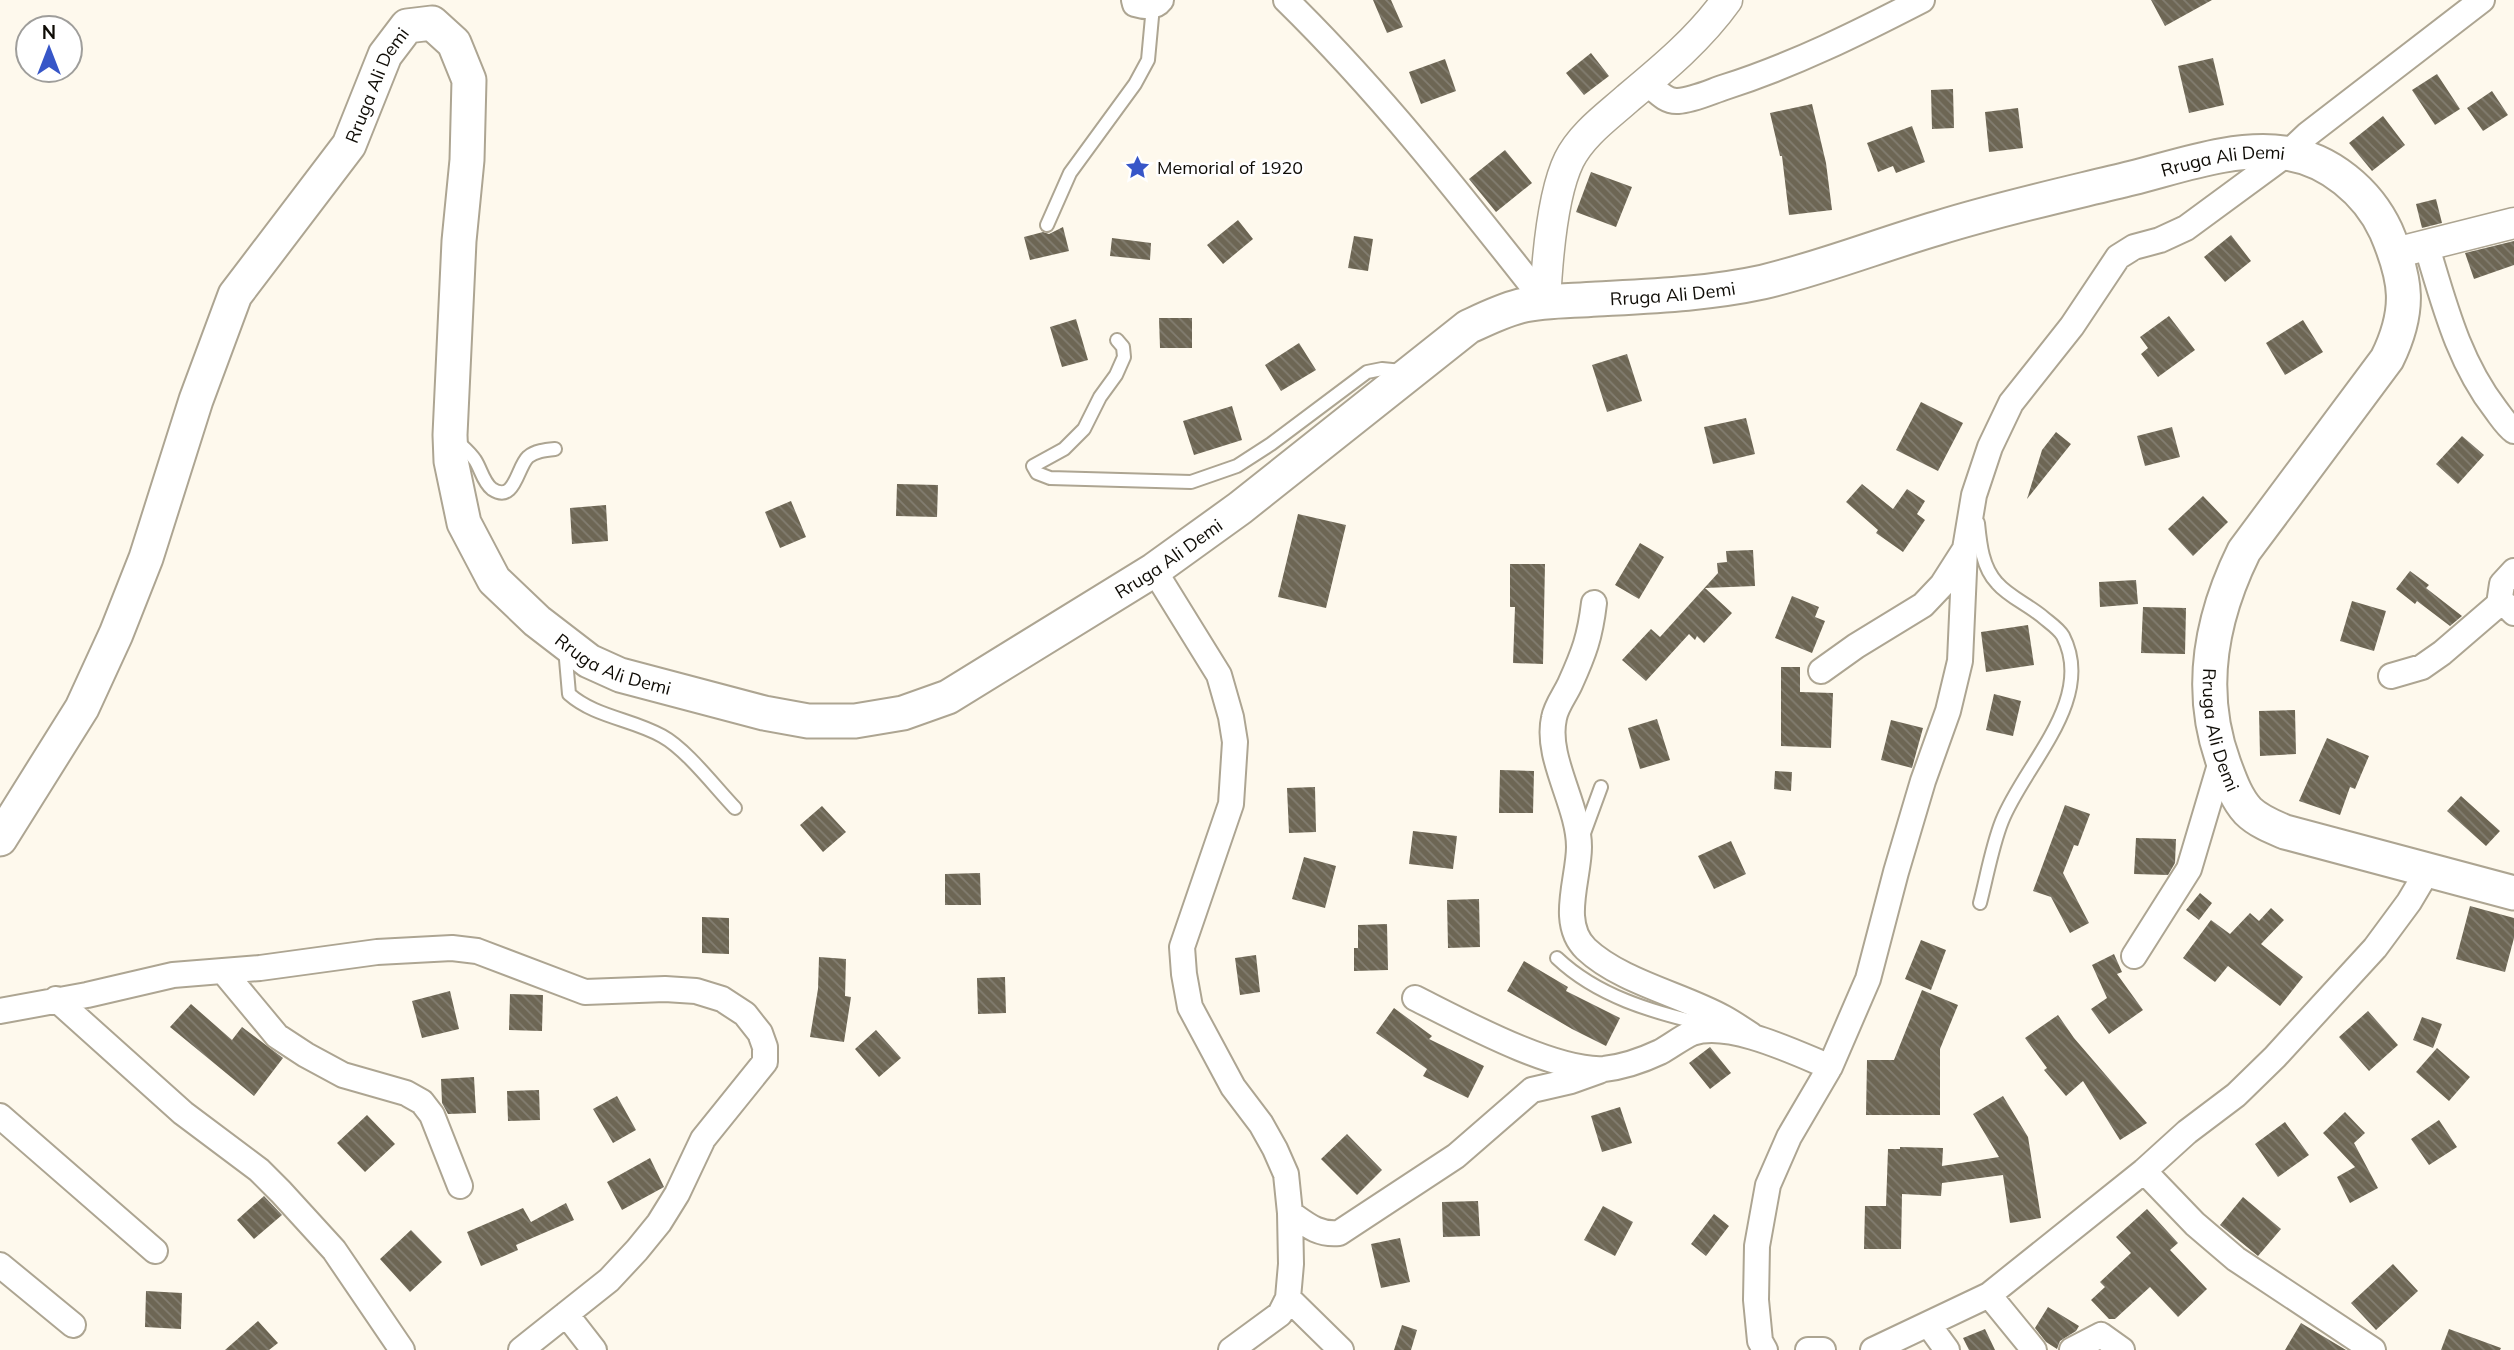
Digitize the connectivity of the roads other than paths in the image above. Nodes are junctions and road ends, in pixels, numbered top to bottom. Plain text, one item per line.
1 (1286, 0) edge
2 (1727, 0) edge
3 (1922, 0) edge
4 (2482, 0) edge
5 (1149, 2) edge
6 (1647, 82) junction
7 (2288, 153) junction
8 (2514, 223) edge
9 (1047, 225) dead end
10 (2411, 248) junction
11 (1545, 302) junction
12 (1117, 340) dead end
13 (1410, 373) junction
14 (2514, 431) edge
15 (450, 435) junction
16 (555, 449) dead end
17 (1974, 495) junction
18 (1965, 549) junction
19 (1154, 570) junction
20 (2514, 571) edge
21 (1594, 603) dead end
22 (2507, 608) edge
23 (564, 644) junction
24 (1821, 671) dead end
25 (2391, 676) dead end
26 (2222, 758) junction
27 (1601, 788) dead end
28 (735, 808) dead end
29 (0, 839) edge
30 (1579, 847) junction
31 (2428, 870) junction
32 (2514, 893) edge
33 (1980, 903) dead end
34 (2134, 956) dead end
35 (1557, 958) dead end
36 (223, 971) junction
37 (1415, 998) dead end
38 (56, 999) junction
39 (0, 1012) edge
40 (1751, 1035) junction
41 (1830, 1067) junction
42 (1603, 1069) junction
43 (0, 1116) edge
44 (2144, 1171) junction
45 (460, 1186) dead end
46 (1290, 1213) junction
47 (156, 1251) dead end
48 (0, 1265) edge
49 (1989, 1295) junction
50 (1288, 1298) junction
51 (566, 1314) junction
52 (1928, 1324) junction
53 (73, 1325) dead end
54 (1760, 1347) edge
55 (402, 1350) edge
56 (521, 1350) edge
57 (594, 1350) edge
58 (1231, 1350) edge
59 (1341, 1350) edge
60 (1808, 1350) edge
61 (1824, 1350) edge
62 (1873, 1350) edge
63 (1947, 1350) edge
64 (2034, 1350) edge
65 (2072, 1350) edge
66 (2122, 1350) edge
67 (2373, 1350) edge

1 - 11 street
2 - 6 street
3 - 6 street
4 - 7 street
5 - 9 lane
6 - 11 street
7 - 10 main road, Rruga Ali Demi
7 - 11 main road, Rruga Ali Demi
7 - 17 street
8 - 10 street
10 - 14 street
10 - 26 main road, Rruga Ali Demi
11 - 13 main road, Rruga Ali Demi
12 - 13 lane
13 - 19 main road, Rruga Ali Demi
15 - 16 lane
15 - 23 main road, Rruga Ali Demi
15 - 29 main road, Rruga Ali Demi
17 - 18 street
17 - 33 lane
18 - 24 street
18 - 41 street
19 - 23 main road, Rruga Ali Demi
19 - 46 street
20 - 22 street
21 - 30 street
22 - 25 street
23 - 28 lane
26 - 31 main road, Rruga Ali Demi
26 - 34 street
27 - 30 lane
30 - 40 street
31 - 32 main road, Rruga Ali Demi
31 - 44 street
35 - 40 lane
36 - 38 street
36 - 45 street
36 - 51 street
37 - 42 street
38 - 39 street
38 - 55 street
40 - 41 street
40 - 42 street
41 - 54 street
42 - 46 street
43 - 47 street
44 - 49 street
44 - 67 street
46 - 50 street
48 - 53 street
49 - 52 street
49 - 64 street
50 - 58 street
50 - 59 street
51 - 56 street
51 - 57 street
52 - 62 street
52 - 63 street
60 - 61 street
65 - 66 street

